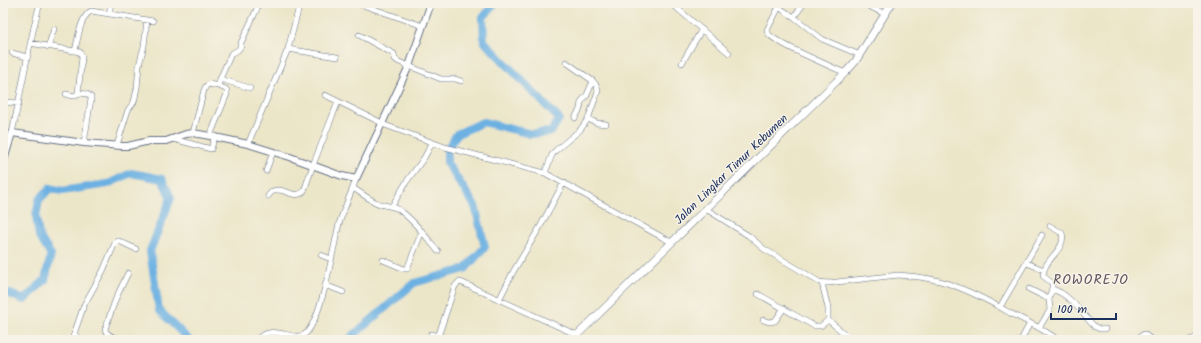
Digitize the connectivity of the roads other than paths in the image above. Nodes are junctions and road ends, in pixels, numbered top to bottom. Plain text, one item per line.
1 (40, 3) edge
2 (111, 3) edge
3 (259, 3) edge
4 (300, 3) edge
5 (357, 3) edge
6 (431, 3) edge
7 (671, 3) edge
8 (772, 3) edge
9 (804, 3) edge
10 (863, 3) edge
11 (892, 3) edge
12 (779, 7) junction
13 (109, 14) junction
14 (885, 14) junction
15 (794, 17) junction
16 (147, 20) junction
17 (153, 21) dead end
18 (423, 26) junction
19 (54, 29) dead end
20 (702, 29) junction
21 (359, 35) dead end
22 (30, 43) junction
23 (48, 46) junction
24 (288, 49) junction
25 (75, 50) junction
26 (12, 53) dead end
27 (728, 53) dead end
28 (860, 55) junction
29 (27, 57) junction
30 (337, 57) dead end
31 (566, 62) dead end
32 (682, 63) dead end
33 (409, 66) junction
34 (845, 73) junction
35 (220, 79) junction
36 (461, 81) dead end
37 (593, 81) junction
38 (218, 86) junction
39 (250, 88) dead end
40 (78, 93) junction
41 (66, 94) dead end
42 (324, 95) dead end
43 (3, 102) edge
44 (338, 102) junction
45 (19, 103) junction
46 (575, 118) dead end
47 (588, 118) junction
48 (382, 123) junction
49 (606, 124) dead end
50 (12, 132) junction
51 (193, 133) junction
52 (213, 136) junction
53 (173, 139) junction
54 (84, 143) junction
55 (432, 143) junction
56 (248, 144) junction
57 (117, 145) junction
58 (273, 152) junction
59 (3, 164) edge
60 (313, 165) junction
61 (266, 171) dead end
62 (545, 173) junction
63 (356, 179) junction
64 (564, 182) junction
65 (353, 188) junction
66 (268, 196) dead end
67 (392, 206) junction
68 (706, 209) junction
69 (1050, 226) dead end
70 (422, 231) junction
71 (1042, 236) dead end
72 (671, 242) junction
73 (136, 249) dead end
74 (438, 251) dead end
75 (321, 255) dead end
76 (331, 258) junction
77 (383, 260) dead end
78 (1027, 263) junction
79 (1044, 270) junction
80 (128, 273) dead end
81 (822, 283) junction
82 (325, 285) junction
83 (1029, 289) dead end
84 (1052, 289) junction
85 (343, 292) dead end
86 (758, 294) dead end
87 (1049, 299) junction
88 (499, 300) junction
89 (1000, 307) junction
90 (784, 308) junction
91 (763, 320) dead end
92 (828, 320) junction
93 (1030, 323) junction
94 (1039, 328) junction
95 (1105, 329) dead end
96 (431, 334) dead end
97 (1198, 337) edge
98 (73, 338) edge
99 (438, 338) edge
100 (575, 338) edge
101 (83, 340) edge
102 (120, 340) edge
103 (256, 340) edge
104 (852, 340) edge
105 (1021, 340) edge
106 (1058, 340) edge
107 (1135, 340) edge
108 (1152, 340) edge
109 (1189, 340) edge

1 - 22 street
2 - 13 street
3 - 35 street
4 - 24 street
5 - 18 street
6 - 18 street
7 - 20 street
8 - 12 street
9 - 15 street
10 - 14 street
11 - 14 main road, Jalan Lingkar Timur Kebumen
12 - 15 street
12 - 34 street
13 - 16 street
13 - 25 street
14 - 28 main road, Jalan Lingkar Timur Kebumen
15 - 28 street
16 - 17 street
16 - 57 street
18 - 33 street
19 - 23 street
20 - 27 street
20 - 32 street
21 - 33 street
22 - 23 street
22 - 29 street
23 - 25 street
24 - 30 street
24 - 56 street
25 - 40 street
26 - 29 street
28 - 34 main road, Jalan Lingkar Timur Kebumen
29 - 45 street
31 - 37 street
33 - 36 street
33 - 48 street
34 - 68 main road, Jalan Lingkar Timur Kebumen
35 - 38 street
35 - 39 street
37 - 46 street
37 - 47 street
38 - 51 street
38 - 52 street
40 - 41 street
40 - 54 street
42 - 44 street
43 - 45 street
44 - 48 street
44 - 60 street
45 - 50 street
47 - 49 street
47 - 62 street
48 - 55 street
48 - 63 street
50 - 54 street
50 - 59 street
51 - 52 street
51 - 53 street
52 - 53 street
52 - 56 street
53 - 57 street
54 - 57 street
55 - 62 street
55 - 67 street
56 - 58 street
58 - 60 street
58 - 61 street
60 - 63 street
60 - 66 street
62 - 64 street
63 - 65 street
64 - 72 street
64 - 88 street
65 - 67 street
65 - 76 street
67 - 70 street
68 - 72 main road, Jalan Lingkar Timur Kebumen
68 - 81 street
69 - 79 street
70 - 74 street
70 - 77 street
71 - 78 street
72 - 100 main road, Jalan Lingkar Timur Kebumen
73 - 98 street
75 - 76 street
76 - 82 street
78 - 79 street
78 - 89 street
79 - 84 street
80 - 102 street
81 - 89 street
81 - 92 street
82 - 85 street
82 - 103 street
83 - 87 street
84 - 87 street
84 - 95 street
86 - 90 street
87 - 94 street
88 - 99 street
88 - 100 street
89 - 93 street
90 - 91 street
90 - 92 street
92 - 104 street
93 - 94 street
93 - 105 street
94 - 106 street
96 - 99 street
97 - 109 street
98 - 101 street
107 - 108 street

